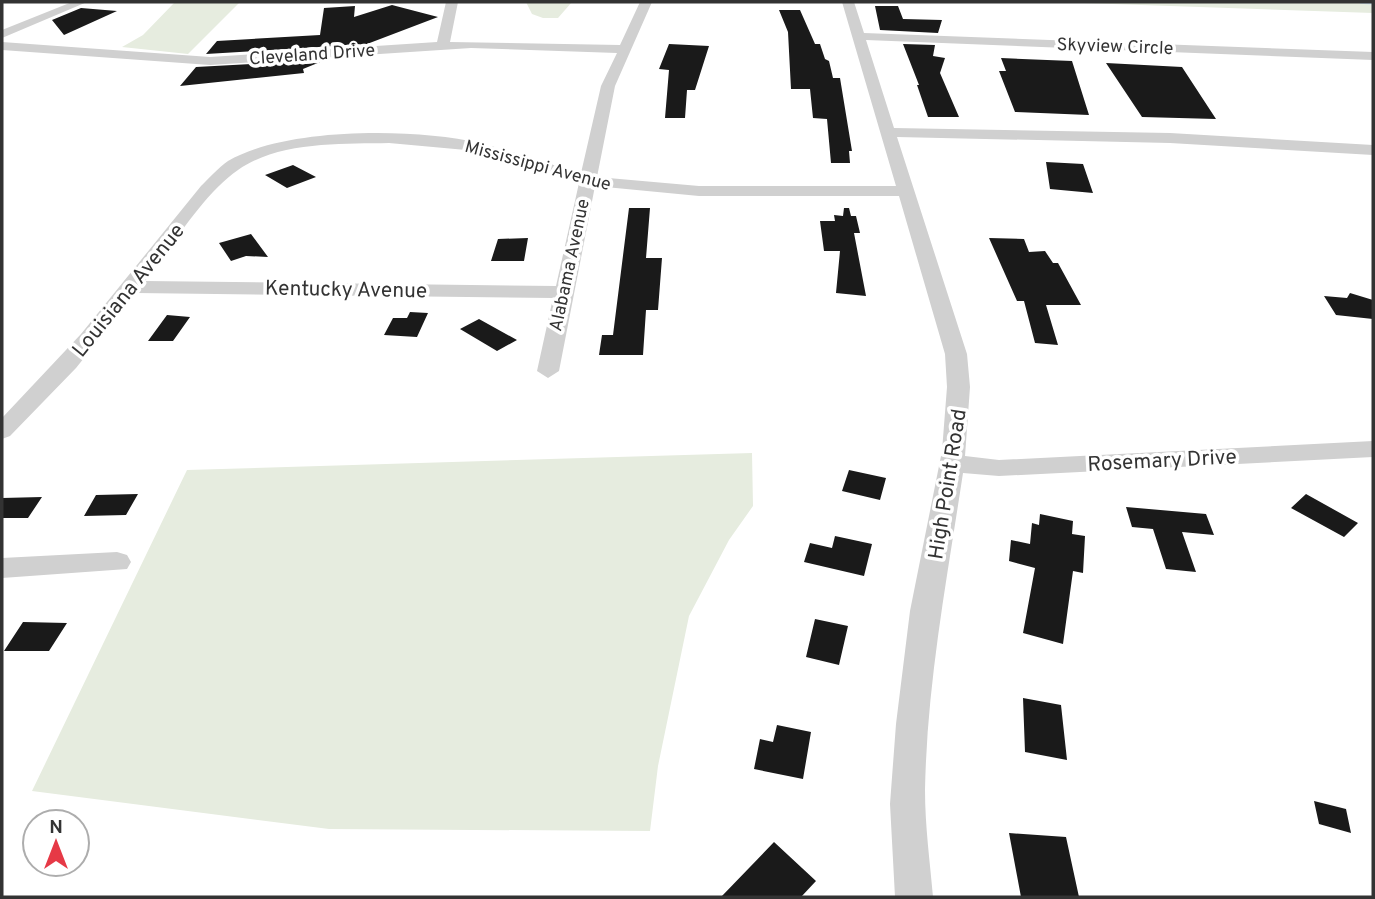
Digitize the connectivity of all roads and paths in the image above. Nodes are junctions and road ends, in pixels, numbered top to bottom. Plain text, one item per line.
1 (81, 2) edge
2 (452, 2) edge
3 (646, 2) edge
4 (848, 2) edge
5 (2, 34) edge
6 (857, 36) junction
7 (443, 45) junction
8 (2, 46) edge
9 (622, 49) junction
10 (1373, 56) edge
11 (888, 132) junction
12 (1373, 149) edge
13 (256, 153) joint
14 (587, 180) junction
15 (905, 191) junction
16 (131, 287) junction
17 (562, 292) junction
18 (548, 370) dead end
19 (2, 431) edge
20 (1373, 449) edge
21 (951, 463) junction
22 (117, 562) dead end
23 (2, 568) edge
24 (914, 897) edge

1 - 5 street
2 - 7 street
3 - 9 street, Alabama Avenue
4 - 6 street, High Point Road
6 - 10 street, Skyview Circle
6 - 11 street, High Point Road
7 - 8 street, Cleveland Drive
7 - 9 street, Cleveland Drive
9 - 14 street, Alabama Avenue
11 - 12 street
11 - 15 street, High Point Road
13 - 14 street, Mississippi Avenue
13 - 16 street, Louisiana Avenue
14 - 15 street, Mississippi Avenue
14 - 17 street, Alabama Avenue
15 - 21 street, High Point Road
16 - 17 street, Kentucky Avenue
16 - 19 street, Louisiana Avenue
17 - 18 street, Alabama Avenue
20 - 21 street, Rosemary Drive
21 - 24 street, High Point Road
22 - 23 street

